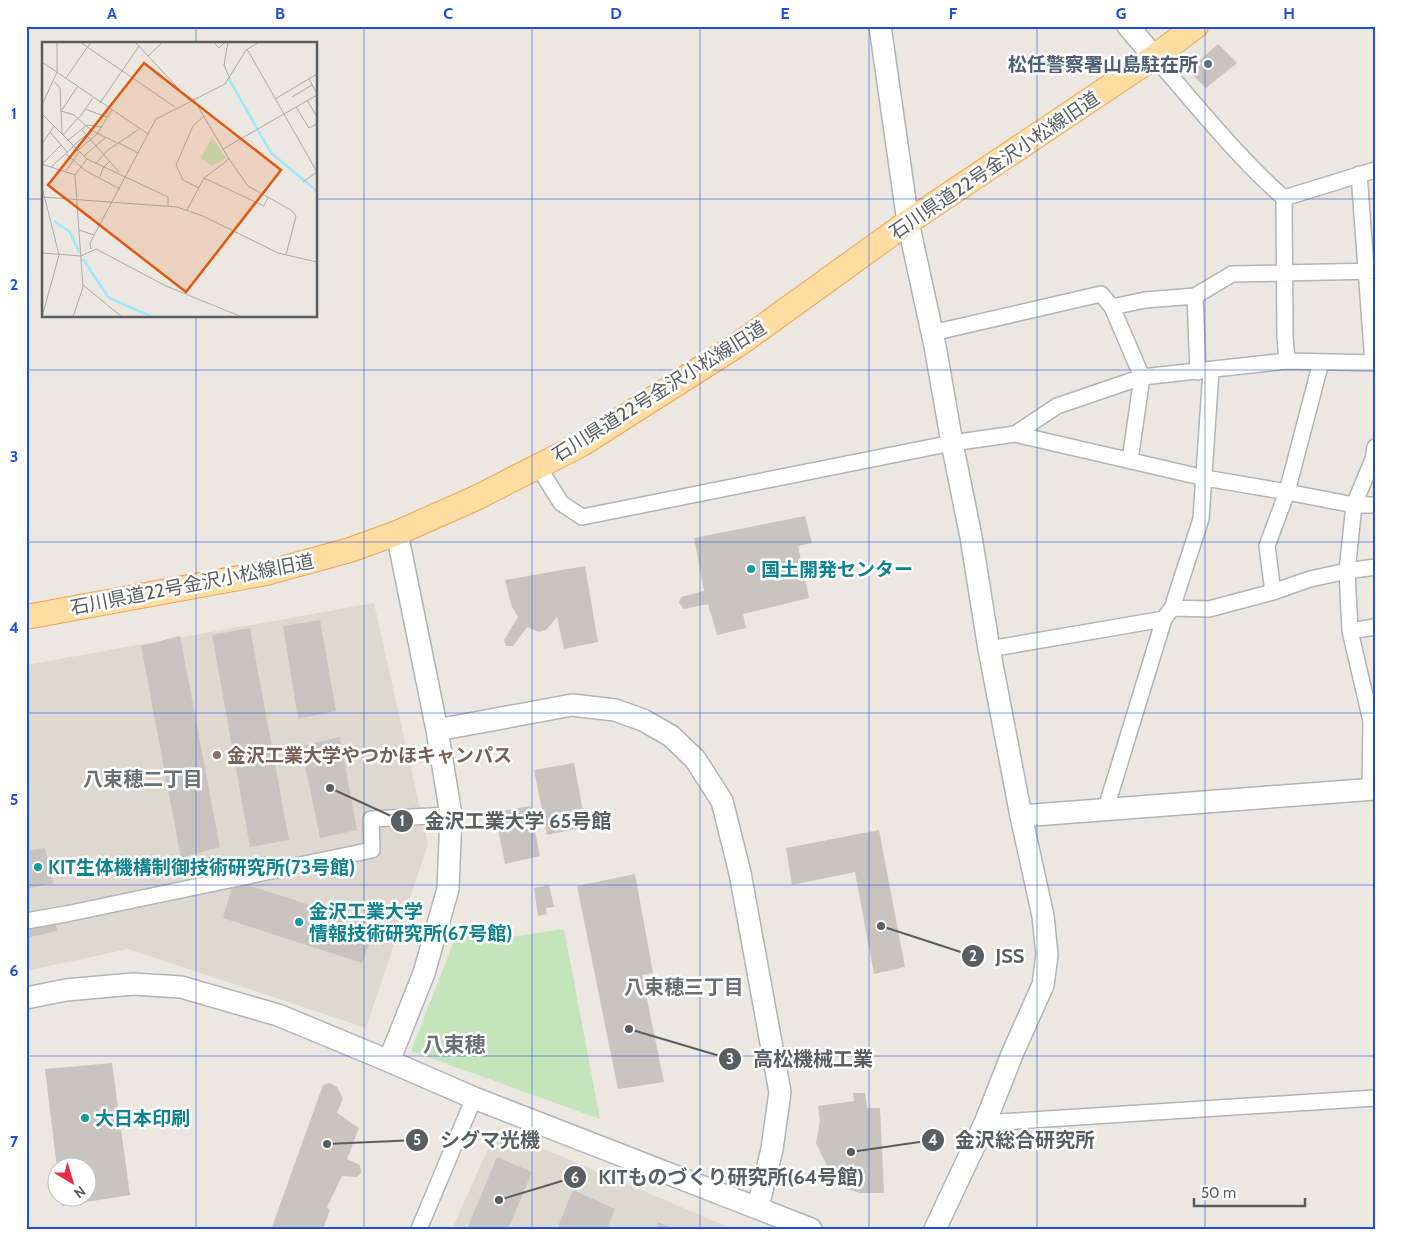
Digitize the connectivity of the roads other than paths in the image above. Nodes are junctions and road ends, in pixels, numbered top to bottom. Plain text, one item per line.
1 (880, 26) edge
2 (1128, 26) edge
3 (1196, 26) edge
4 (1154, 57) junction
5 (1375, 170) edge
6 (1359, 174) junction
7 (1284, 198) junction
8 (908, 222) junction
9 (1370, 271) edge
10 (1284, 272) junction
11 (1195, 296) junction
12 (1112, 307) junction
13 (932, 333) junction
14 (1287, 362) junction
15 (1322, 362) junction
16 (1374, 363) edge
17 (1204, 371) junction
18 (1142, 377) junction
19 (1015, 434) junction
20 (952, 444) junction
21 (1375, 447) edge
22 (1130, 460) junction
23 (538, 466) junction
24 (1205, 478) junction
25 (1287, 492) junction
26 (1354, 505) junction
27 (1375, 505) edge
28 (397, 533) junction
29 (1375, 567) edge
30 (1347, 571) junction
31 (1273, 592) junction
32 (1168, 613) junction
33 (26, 617) edge
34 (1375, 627) edge
35 (1350, 631) junction
36 (989, 648) junction
37 (1373, 721) edge
38 (437, 730) junction
39 (1372, 790) edge
40 (1106, 808) junction
41 (451, 816) junction
42 (1021, 816) junction
43 (26, 921) edge
44 (26, 998) edge
45 (389, 1061) junction
46 (474, 1098) junction
47 (1375, 1098) edge
48 (985, 1123) junction
49 (758, 1207) junction
50 (419, 1229) edge
51 (811, 1229) edge
52 (935, 1229) edge

1 - 8 street
2 - 4 street
3 - 4 main road, 石川県道22号金沢小松線旧道
4 - 7 street
4 - 8 main road, 石川県道22号金沢小松線旧道
5 - 6 street
6 - 7 street
6 - 9 street
7 - 10 street
8 - 13 street
8 - 23 main road, 石川県道22号金沢小松線旧道
9 - 10 street
9 - 16 street
10 - 11 street
10 - 14 street
11 - 12 street
11 - 17 street
12 - 13 street
12 - 18 street
13 - 20 street
14 - 15 street
14 - 17 street
15 - 16 street
15 - 25 street
17 - 18 street
17 - 24 street
18 - 19 street
18 - 22 street
19 - 20 street
19 - 22 street
20 - 23 street
20 - 36 street
21 - 26 street
22 - 24 street
23 - 28 main road, 石川県道22号金沢小松線旧道
24 - 25 street
24 - 32 street
25 - 26 street
25 - 31 street
26 - 27 street
26 - 30 street
28 - 33 main road, 石川県道22号金沢小松線旧道
28 - 38 street
29 - 30 street
30 - 31 street
30 - 35 street
31 - 32 street
32 - 36 street
32 - 40 street
34 - 35 street
35 - 37 street
36 - 42 street
37 - 39 street
38 - 41 street
38 - 49 street
39 - 40 street
40 - 42 street
41 - 43 street
41 - 45 street
42 - 48 street
44 - 45 street
45 - 46 street
46 - 49 street
46 - 50 street
47 - 48 street
48 - 52 street
49 - 51 street

